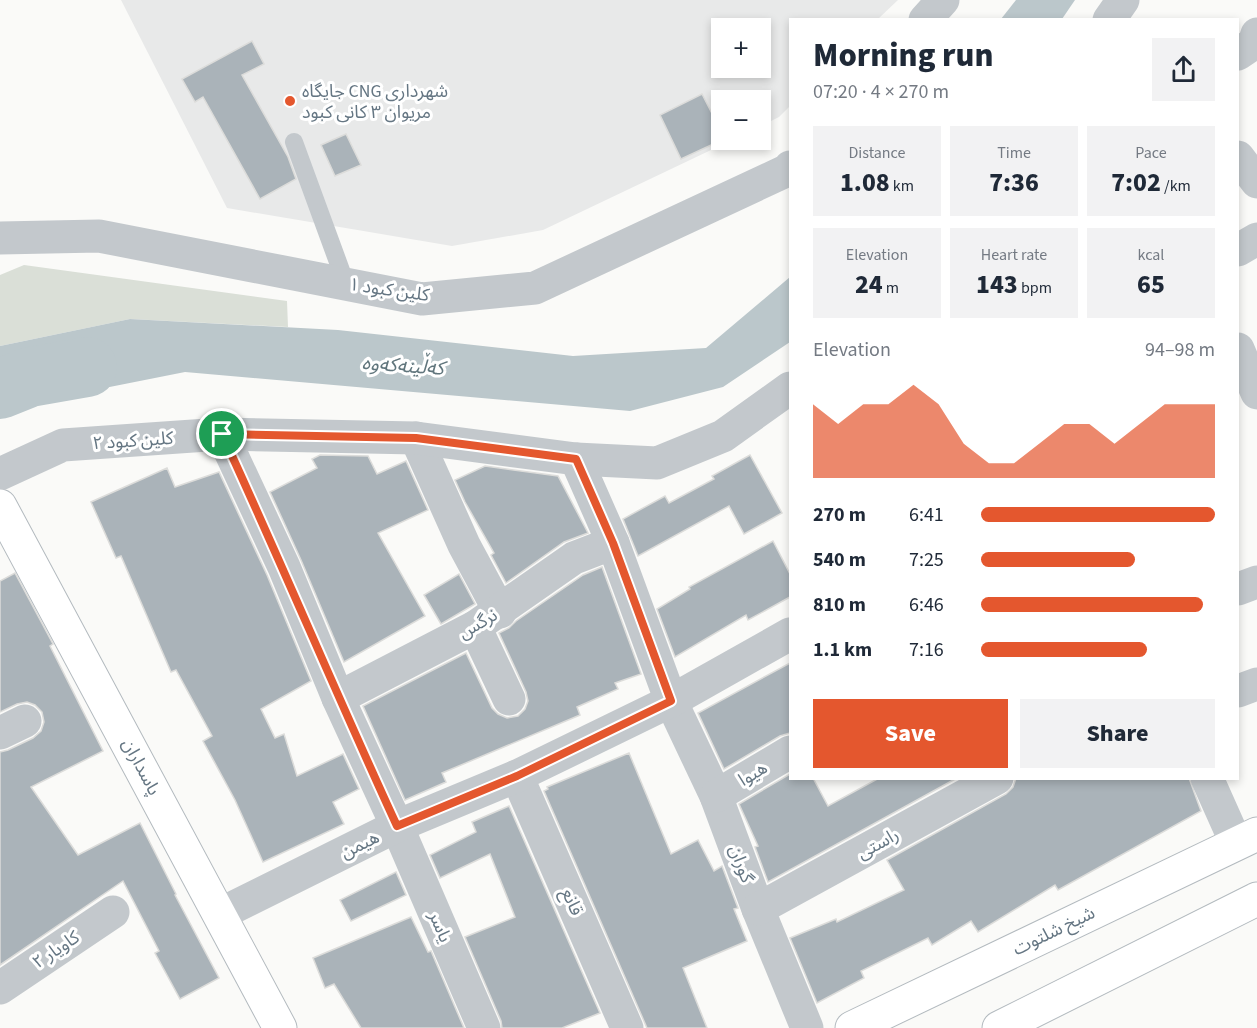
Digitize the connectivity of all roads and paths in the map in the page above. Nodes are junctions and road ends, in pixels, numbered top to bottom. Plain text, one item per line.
1 (943, 0) edge
2 (928, 18) edge
3 (1257, 34) edge
4 (1239, 53) edge
5 (294, 142) dead end
6 (1239, 159) edge
7 (789, 168) edge
8 (1257, 182) edge
9 (0, 238) edge
10 (1257, 239) edge
11 (1239, 249) edge
12 (346, 284) junction
13 (1239, 351) edge
14 (789, 389) edge
15 (1257, 393) edge
16 (222, 434) junction
17 (416, 438) junction
18 (576, 459) junction
19 (0, 474) edge
20 (0, 506) edge
21 (613, 543) junction
22 (1257, 582) edge
23 (1239, 589) edge
24 (487, 619) junction
25 (789, 635) edge
26 (1257, 684) edge
27 (1239, 691) edge
28 (338, 698) junction
29 (509, 699) dead end
30 (671, 701) junction
31 (789, 753) edge
32 (517, 776) junction
33 (993, 780) edge
34 (1208, 780) edge
35 (717, 796) junction
36 (397, 826) junction
37 (1246, 838) edge
38 (1257, 899) edge
39 (758, 909) junction
40 (113, 912) dead end
41 (220, 914) junction
42 (0, 988) edge
43 (280, 1028) edge
44 (483, 1028) edge
45 (627, 1028) edge
46 (807, 1028) edge
47 (852, 1028) edge
48 (999, 1028) edge

1 - 2 street
3 - 4 street
5 - 12 lane
6 - 8 street
7 - 12 street, کلین کبود ۱
9 - 12 street, کلین کبود ۱
10 - 11 street
13 - 15 street
14 - 18 street, کلین کبود ۲
16 - 17 street, کلین کبود ۲
16 - 19 street, کلین کبود ۲
16 - 28 street, یاسر
17 - 18 street, کلین کبود ۲
17 - 24 street
18 - 21 street, گوران
20 - 41 main road, پاسداران
21 - 24 street, نرگس
21 - 30 street, گوران
22 - 23 street
24 - 28 street, نرگس
24 - 29 street
25 - 30 street, هیمن
26 - 27 street
28 - 36 street, یاسر
30 - 32 street, هیمن
30 - 35 street, گوران
31 - 35 street, هیوا
32 - 36 street, هیمن
32 - 45 street, قانع
33 - 39 street, راستی
34 - 37 street
35 - 39 street, گوران
36 - 41 street, هیمن
36 - 44 street, یاسر
37 - 47 main road, شیخ شلتوت
38 - 48 main road
39 - 46 street, گوران
40 - 42 street, کاویار ۲
41 - 43 main road, پاسداران

